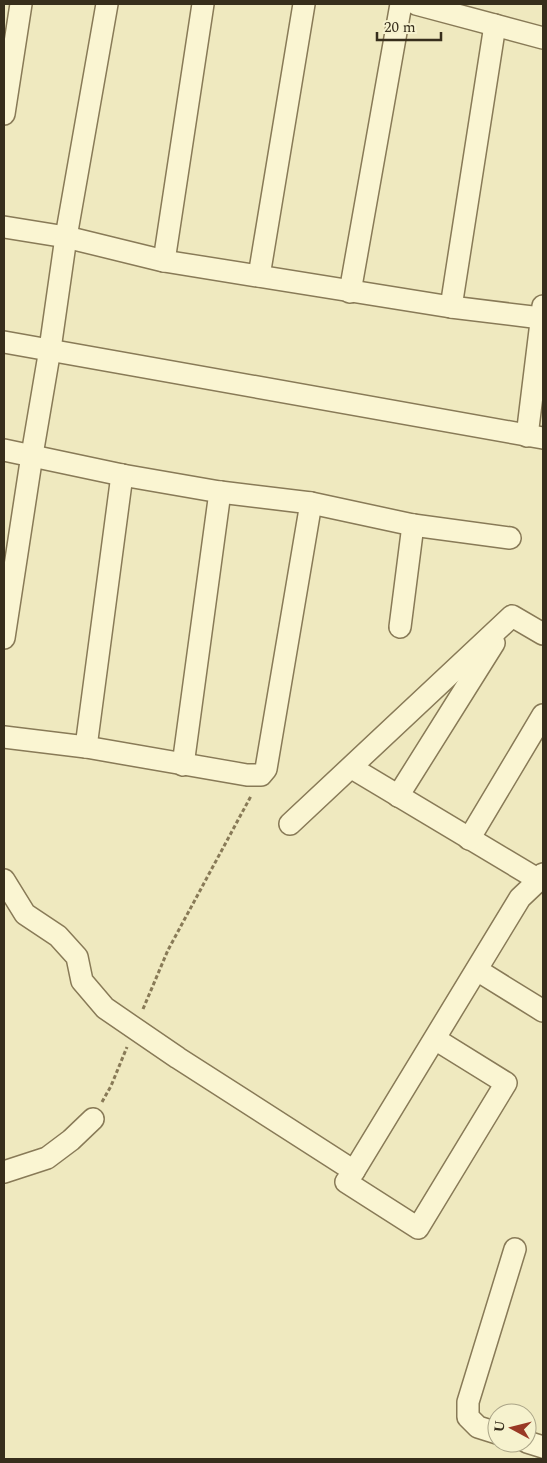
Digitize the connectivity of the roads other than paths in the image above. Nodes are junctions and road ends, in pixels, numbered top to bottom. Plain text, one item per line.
1 (22, 4) edge
2 (107, 4) edge
3 (203, 4) edge
4 (304, 4) edge
5 (401, 4) edge
6 (416, 4) edge
7 (496, 25) junction
8 (543, 38) edge
9 (4, 114) edge
10 (4, 227) edge
11 (66, 237) junction
12 (164, 261) junction
13 (259, 276) junction
14 (350, 292) junction
15 (451, 307) junction
16 (542, 312) edge
17 (4, 342) edge
18 (50, 349) junction
19 (535, 437) edge
20 (4, 450) edge
21 (32, 455) junction
22 (122, 475) junction
23 (220, 492) junction
24 (311, 503) junction
25 (414, 525) junction
26 (510, 538) dead end
27 (512, 616) junction
28 (400, 627) dead end
29 (543, 634) edge
30 (4, 638) edge
31 (543, 715) edge
32 (4, 737) edge
33 (86, 747) junction
34 (183, 765) junction
35 (352, 768) junction
36 (398, 796) junction
37 (290, 824) dead end
38 (470, 839) junction
39 (541, 877) edge
40 (4, 880) edge
41 (477, 970) junction
42 (543, 1011) edge
43 (435, 1039) junction
44 (93, 1118) road end
45 (354, 1171) junction
46 (4, 1172) edge
47 (515, 1249) dead end
48 (487, 1430) edge

1 - 9 street
2 - 11 street
3 - 12 street
4 - 13 street
5 - 14 street
6 - 7 street
7 - 8 street
7 - 15 street
10 - 11 street
11 - 12 street
11 - 18 street
12 - 13 street
13 - 14 street
14 - 15 street
15 - 16 street
16 - 19 street
17 - 18 street
18 - 19 street
18 - 21 street
20 - 21 street
21 - 22 street
21 - 30 street
22 - 23 street
22 - 33 street
23 - 24 street
23 - 34 street
24 - 25 street
24 - 34 street
25 - 26 street
25 - 28 street
27 - 29 street
27 - 35 street
27 - 36 street
31 - 38 street
32 - 33 street
33 - 34 street
35 - 36 street
35 - 37 street
36 - 38 street
38 - 39 street
39 - 41 street
40 - 45 street
41 - 42 street
41 - 43 street
43 - 45 street
43 - 45 street
44 - 46 street
47 - 48 street

